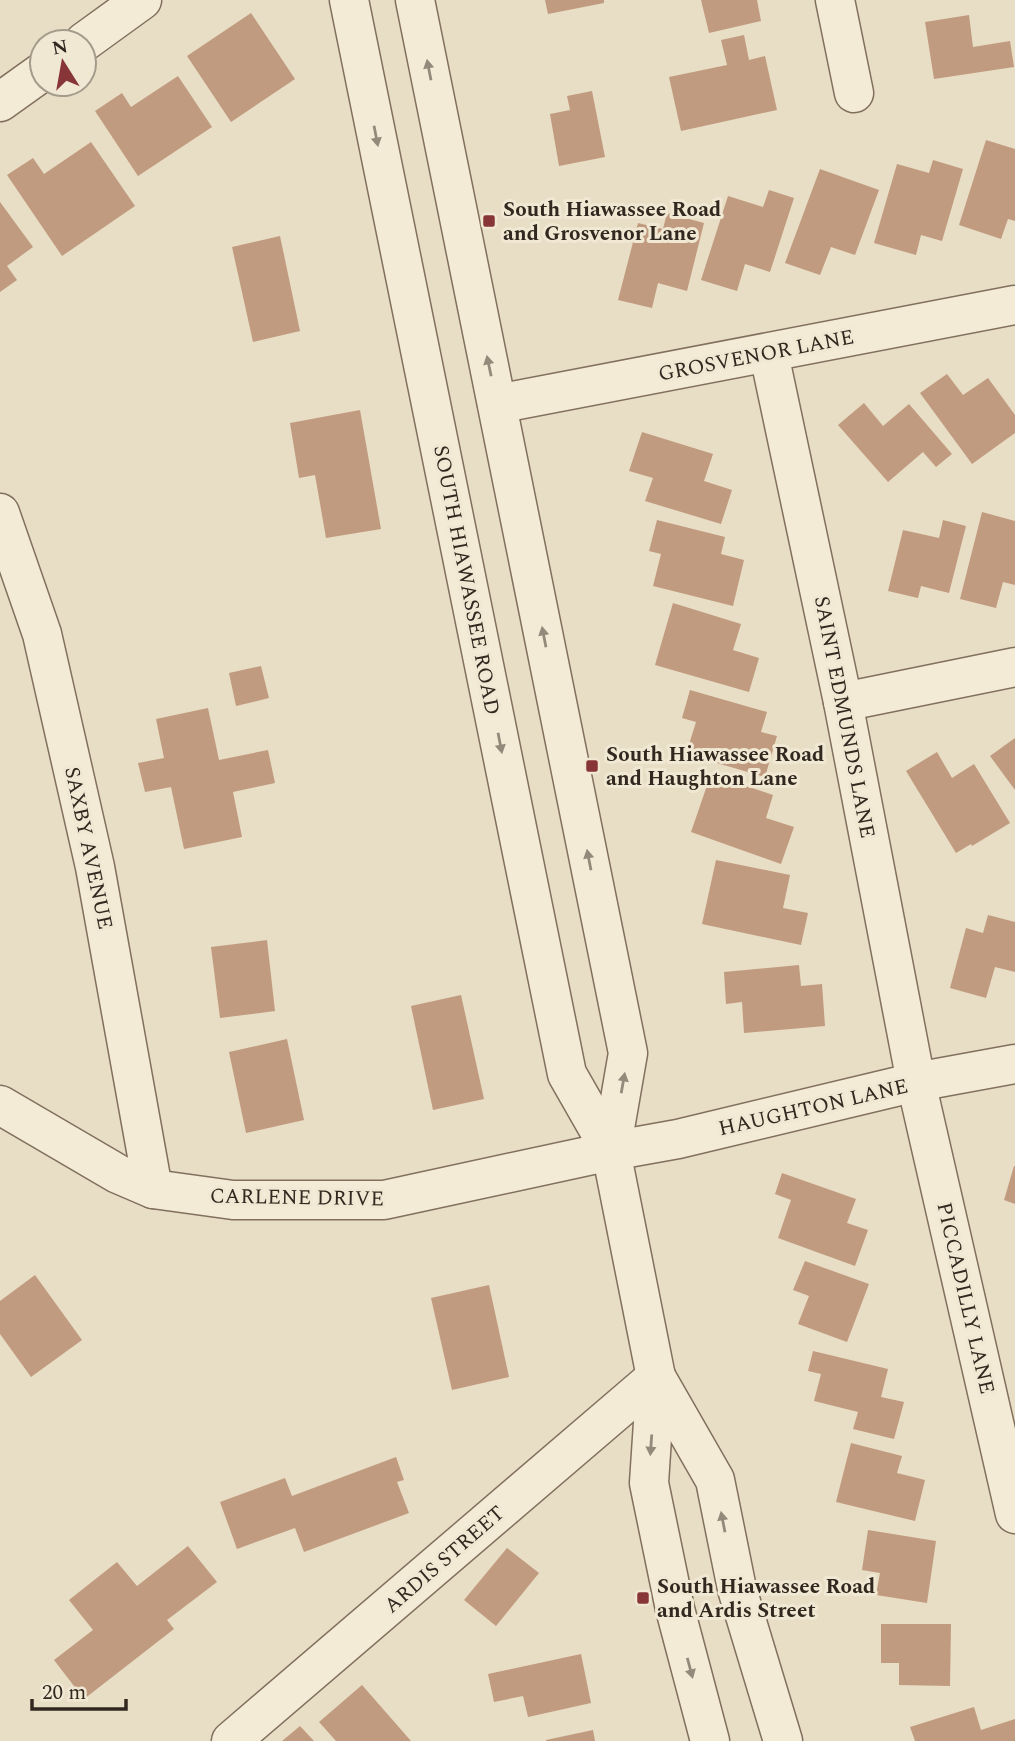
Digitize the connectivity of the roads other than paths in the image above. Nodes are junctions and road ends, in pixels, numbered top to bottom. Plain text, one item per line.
1 (142, 0) edge
2 (349, 0) edge
3 (415, 0) edge
4 (835, 0) edge
5 (98, 32) edge
6 (28, 82) edge
7 (854, 93) dead end
8 (0, 102) edge
9 (1015, 305) edge
10 (769, 354) junction
11 (497, 404) junction
12 (0, 513) edge
13 (1015, 667) edge
14 (844, 702) junction
15 (1015, 1064) edge
16 (916, 1082) junction
17 (0, 1105) edge
18 (611, 1150) junction
19 (153, 1189) junction
20 (656, 1377) junction
21 (1015, 1514) edge
22 (231, 1741) edge
23 (709, 1741) edge
24 (783, 1741) edge

1 - 5 street
2 -> 18 street, SOUTH HIAWASSEE ROAD
11 -> 3 street, SOUTH HIAWASSEE ROAD
4 - 7 street
6 - 8 street
9 - 10 street, GROSVENOR LANE
10 - 11 street, GROSVENOR LANE
10 - 14 street, SAINT EDMUNDS LANE
18 -> 11 street, SOUTH HIAWASSEE ROAD
12 - 19 street, SAXBY AVENUE
13 - 14 street
14 - 16 street, SAINT EDMUNDS LANE
15 - 16 street, HAUGHTON LANE
16 - 18 street, HAUGHTON LANE
16 - 21 street, PICCADILLY LANE
17 - 19 street, CARLENE DRIVE
18 - 19 street, CARLENE DRIVE
18 - 20 street, SOUTH HIAWASSEE ROAD
20 - 22 street, ARDIS STREET
20 -> 23 street, SOUTH HIAWASSEE ROAD
24 -> 20 street, SOUTH HIAWASSEE ROAD

